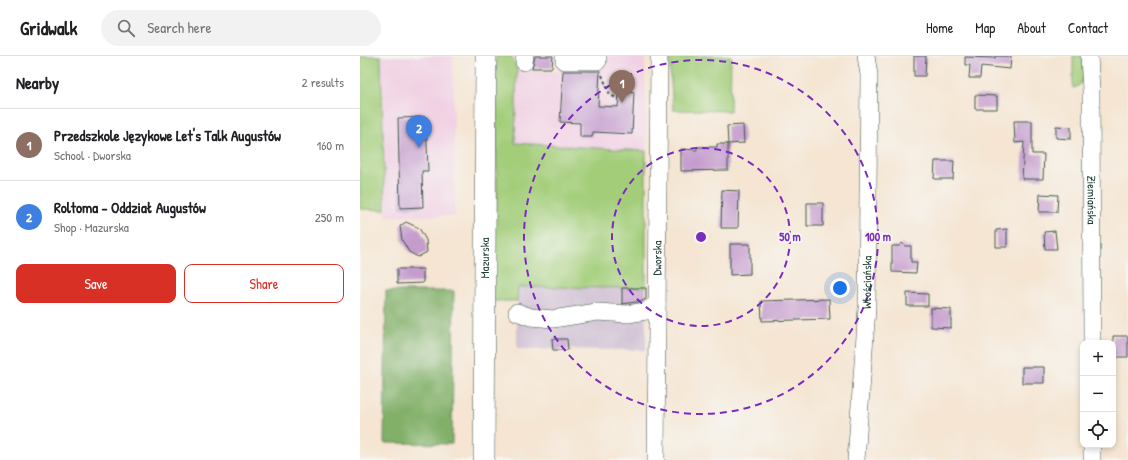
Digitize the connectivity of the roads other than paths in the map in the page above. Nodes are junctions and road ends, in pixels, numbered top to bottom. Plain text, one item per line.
1 (486, 56) edge
2 (564, 56) edge
3 (598, 56) edge
4 (659, 56) edge
5 (866, 56) edge
6 (1088, 56) edge
7 (657, 304) junction
8 (517, 312) dead end
9 (1092, 340) edge
10 (1092, 448) edge
11 (484, 460) edge
12 (656, 460) edge
13 (856, 460) edge
14 (1092, 460) edge

1 - 11 main road, Mazurska
2 - 3 street
4 - 7 street, Dworska
5 - 13 street, Włościańska
6 - 9 street, Ziemiańska
7 - 8 street
7 - 12 street, Dworska
10 - 14 street

